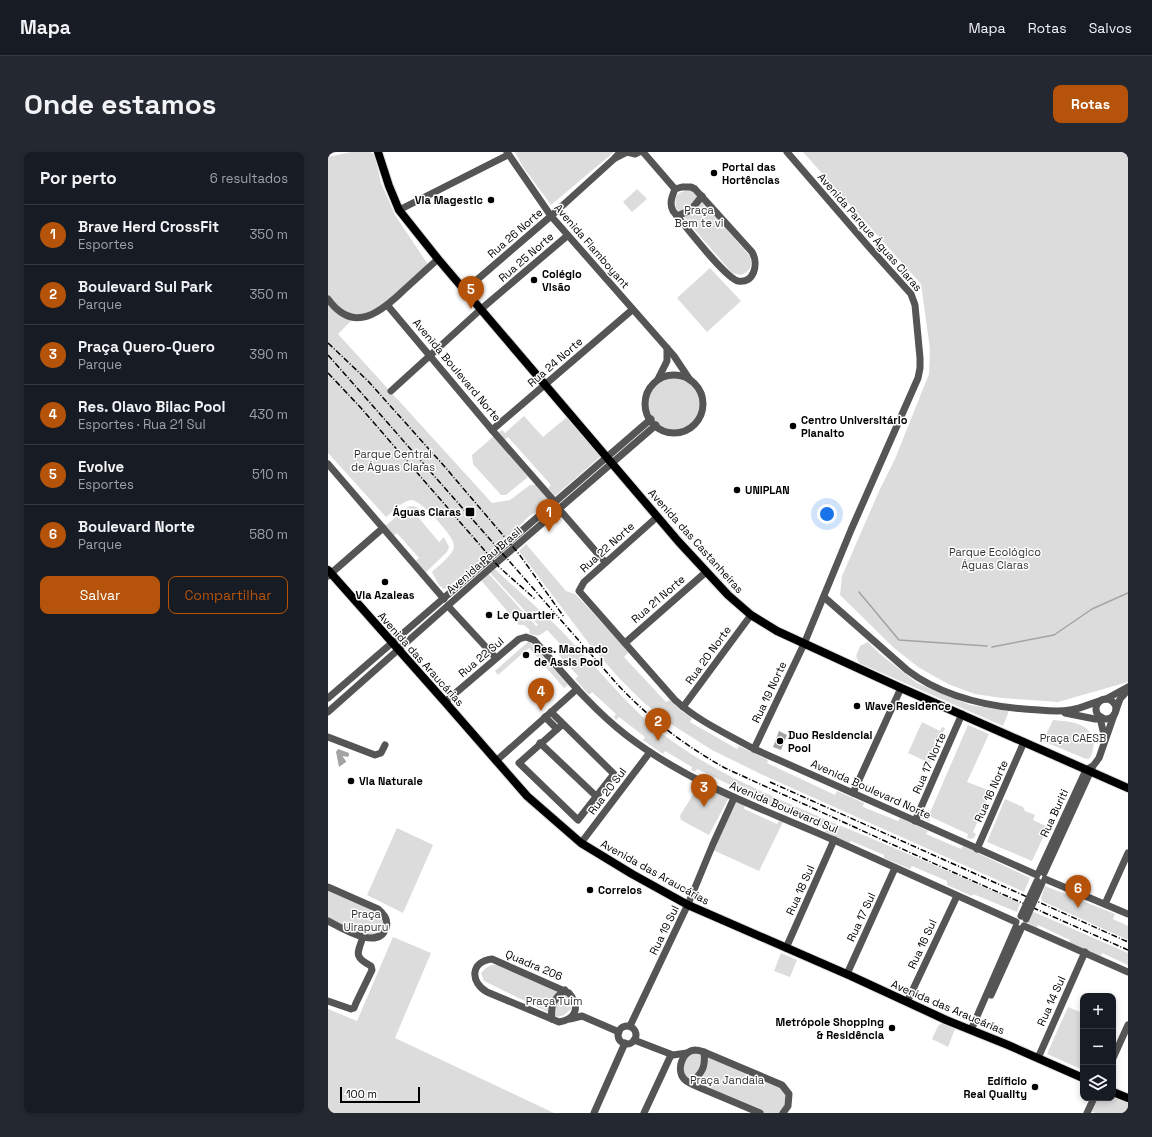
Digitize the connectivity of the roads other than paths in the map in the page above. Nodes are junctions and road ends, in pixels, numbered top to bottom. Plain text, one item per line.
1 (378, 152) edge
2 (627, 152) edge
3 (640, 152) edge
4 (787, 152) edge
5 (508, 154) edge
6 (617, 155) edge
7 (675, 189) junction
8 (702, 196) junction
9 (399, 210) junction
10 (551, 216) junction
11 (677, 216) junction
12 (567, 236) junction
13 (438, 259) junction
14 (464, 291) junction
15 (328, 299) edge
16 (388, 306) junction
17 (480, 310) junction
18 (632, 310) junction
19 (667, 348) junction
20 (431, 355) junction
21 (658, 379) junction
22 (690, 380) junction
23 (545, 386) junction
24 (391, 391) dead end
25 (653, 422) junction
26 (492, 430) junction
27 (609, 460) junction
28 (328, 464) edge
29 (555, 502) junction
30 (559, 509) junction
31 (657, 517) junction
32 (383, 528) junction
33 (606, 562) junction
34 (706, 572) junction
35 (329, 573) edge
36 (583, 597) joint
37 (824, 597) junction
38 (444, 599) junction
39 (448, 606) junction
40 (750, 615) junction
41 (534, 640) joint
42 (392, 643) junction
43 (624, 643) junction
44 (804, 644) junction
45 (398, 650) junction
46 (496, 658) junction
47 (1128, 687) edge
48 (901, 688) junction
49 (577, 689) junction
50 (1128, 690) edge
51 (328, 698) edge
52 (1104, 700) junction
53 (445, 702) junction
54 (683, 707) junction
55 (1057, 711) junction
56 (328, 712) edge
57 (1115, 712) junction
58 (548, 714) junction
59 (962, 714) junction
60 (1102, 718) junction
61 (560, 726) junction
62 (328, 737) edge
63 (1105, 739) junction
64 (1024, 742) junction
65 (540, 743) junction
66 (385, 745) dead end
67 (754, 749) junction
68 (650, 752) junction
69 (496, 761) junction
70 (1091, 769) junction
71 (1128, 788) edge
72 (853, 793) junction
73 (597, 797) junction
74 (734, 798) junction
75 (915, 821) junction
76 (834, 840) junction
77 (581, 843) junction
78 (977, 849) junction
79 (1128, 853) edge
80 (895, 868) junction
81 (1041, 877) junction
82 (328, 887) edge
83 (957, 896) junction
84 (1105, 904) junction
85 (688, 905) junction
86 (1128, 914) edge
87 (328, 922) edge
88 (1021, 923) junction
89 (363, 937) junction
90 (786, 948) junction
91 (1085, 952) junction
92 (1128, 972) edge
93 (847, 974) junction
94 (565, 990) junction
95 (328, 1001) edge
96 (907, 1002) junction
97 (576, 1004) junction
98 (582, 1016) junction
99 (552, 1019) junction
100 (570, 1019) junction
101 (1128, 1025) edge
102 (630, 1026) junction
103 (973, 1031) junction
104 (619, 1032) junction
105 (634, 1040) junction
106 (625, 1043) junction
107 (1116, 1051) edge
108 (704, 1052) junction
109 (688, 1053) junction
110 (672, 1055) junction
111 (1038, 1058) junction
112 (680, 1066) junction
113 (1080, 1077) edge
114 (691, 1083) junction
115 (1116, 1093) edge
116 (1128, 1098) edge
117 (1093, 1101) edge
118 (594, 1113) edge
119 (644, 1113) edge
120 (760, 1113) edge
121 (783, 1113) edge
122 (1087, 1113) edge

1 - 9 main road, Avenida das Castanheiras
2 - 3 street
2 - 6 street, Rua 26 Norte
3 - 7 street
4 - 37 street, Avenida Parque Águas Claras
5 - 9 street
5 - 10 street, Avenida Flamboyant
6 - 10 street, Rua 26 Norte
7 - 8 street
7 - 11 street
8 - 11 street
8 - 11 street
9 - 13 main road, Avenida das Castanheiras
10 - 12 street, Avenida Flamboyant
10 - 14 street, Rua 26 Norte
12 - 17 street, Rua 25 Norte
12 - 18 street, Avenida Flamboyant
13 - 14 main road, Avenida das Castanheiras
13 - 16 street
14 - 17 main road, Avenida das Castanheiras
15 - 16 street
16 - 20 street, Avenida Boulevard Norte
17 - 20 street, Rua 25 Norte
17 - 23 main road, Avenida das Castanheiras
18 - 19 street, Avenida Flamboyant
18 - 23 street, Rua 24 Norte
19 - 21 street
19 - 22 street, Avenida Flamboyant
20 - 24 street, Rua 25 Norte
20 - 26 street, Avenida Boulevard Norte
21 - 22 street
21 - 25 street
22 - 25 street
23 - 26 street, Rua 24 Norte
23 - 27 main road, Avenida das Castanheiras
25 - 27 street, Avenida Pau Brasil
26 - 29 street, Avenida Boulevard Norte
27 - 29 street, Avenida Pau Brasil
27 - 30 street, Avenida Pau Brasil
27 - 31 main road, Avenida das Castanheiras
28 - 32 street
29 - 38 street, Avenida Pau Brasil
30 - 33 street
30 - 39 street, Avenida Pau Brasil
31 - 33 street, Rua 22 Norte
31 - 34 main road, Avenida das Castanheiras
32 - 35 street
32 - 38 street
33 - 36 street, Rua 22 Norte
34 - 40 main road, Avenida das Castanheiras
34 - 43 street, Rua 21 Norte
35 - 42 main road, Avenida das Araucárias
36 - 43 street, Avenida Boulevard Norte
37 - 44 street, Avenida Parque Águas Claras
37 - 55 street
38 - 42 street, Avenida Pau Brasil
39 - 45 street, Avenida Pau Brasil
39 - 46 street
40 - 44 main road, Avenida das Castanheiras
40 - 54 street, Rua 20 Norte
41 - 46 street, Rua 22 Sul
41 - 49 street, Avenida Boulevard Sul
42 - 45 main road, Avenida das Araucárias
42 - 51 street, Avenida Pau Brasil
43 - 54 street, Avenida Boulevard Norte
44 - 48 main road, Avenida das Castanheiras
44 - 67 street, Rua 19 Norte
45 - 53 main road, Avenida das Araucárias
45 - 56 street, Avenida Pau Brasil
46 - 53 street, Rua 22 Sul
47 - 52 street
48 - 59 main road, Avenida das Castanheiras
48 - 72 street
49 - 58 street
49 - 68 street, Avenida Boulevard Sul
50 - 57 street
52 - 55 street
52 - 57 street
52 - 60 street
53 - 69 main road, Avenida das Araucárias
54 - 67 street, Avenida Boulevard Norte
55 - 60 street
57 - 60 street
57 - 63 street, Rua Buriti
58 - 61 street
58 - 69 street
59 - 64 main road, Avenida das Castanheiras
59 - 75 street, Rua 17 Norte
60 - 63 street, Rua Buriti
61 - 65 street
61 - 73 street
62 - 66 street
63 - 70 street, Rua Buriti
64 - 70 main road, Avenida das Castanheiras
64 - 78 street, Rua 16 Norte
65 - 73 street
65 - 73 street
67 - 72 street, Avenida Boulevard Norte
68 - 74 street, Avenida Boulevard Sul
68 - 77 street, Rua 20 Sul
69 - 77 main road, Avenida das Araucárias
70 - 71 main road, Avenida das Castanheiras
70 - 81 street, Rua Buriti
72 - 75 street, Avenida Boulevard Norte
74 - 76 street, Avenida Boulevard Sul
74 - 85 street, Rua 19 Sul
75 - 78 street, Avenida Boulevard Norte
76 - 80 street, Avenida Boulevard Sul
76 - 90 street, Rua 18 Sul
77 - 85 main road, Avenida das Araucárias
78 - 81 street, Avenida Boulevard Norte
79 - 84 street
80 - 83 street, Avenida Boulevard Sul
80 - 93 street, Rua 17 Sul
81 - 84 street, Avenida Boulevard Norte
81 - 88 street, Rua Buriti, bridge
82 - 89 street
83 - 88 street, Avenida Boulevard Sul
83 - 96 street, Rua 16 Sul
84 - 86 street, Avenida Boulevard Norte
85 - 90 main road, Avenida das Araucárias
85 - 102 street, Rua 19 Sul
87 - 89 street
88 - 91 street, Avenida Boulevard Sul
88 - 103 street, Rua Buriti
89 - 95 street
90 - 93 main road, Avenida das Araucárias
91 - 92 street, Avenida Boulevard Sul
91 - 111 street, Rua 14 Sul
93 - 96 main road, Avenida das Araucárias
94 - 97 street, Quadra 206
94 - 99 street, Quadra 206
94 - 99 street, Quadra 206
96 - 103 main road, Avenida das Araucárias
97 - 98 street, Quadra 206
97 - 100 street
98 - 100 street, Quadra 206
98 - 104 street
99 - 100 street, Quadra 206
101 - 107 street
102 - 104 street
102 - 105 street
103 - 111 main road, Avenida das Araucárias
104 - 106 street
105 - 106 street
105 - 110 street
106 - 118 street
108 - 109 street
108 - 114 street
108 - 121 street
109 - 110 street
109 - 112 street
110 - 112 street
110 - 119 street
111 - 113 main road, Avenida das Araucárias
112 - 114 street
114 - 120 street
115 - 116 main road
117 - 122 street

